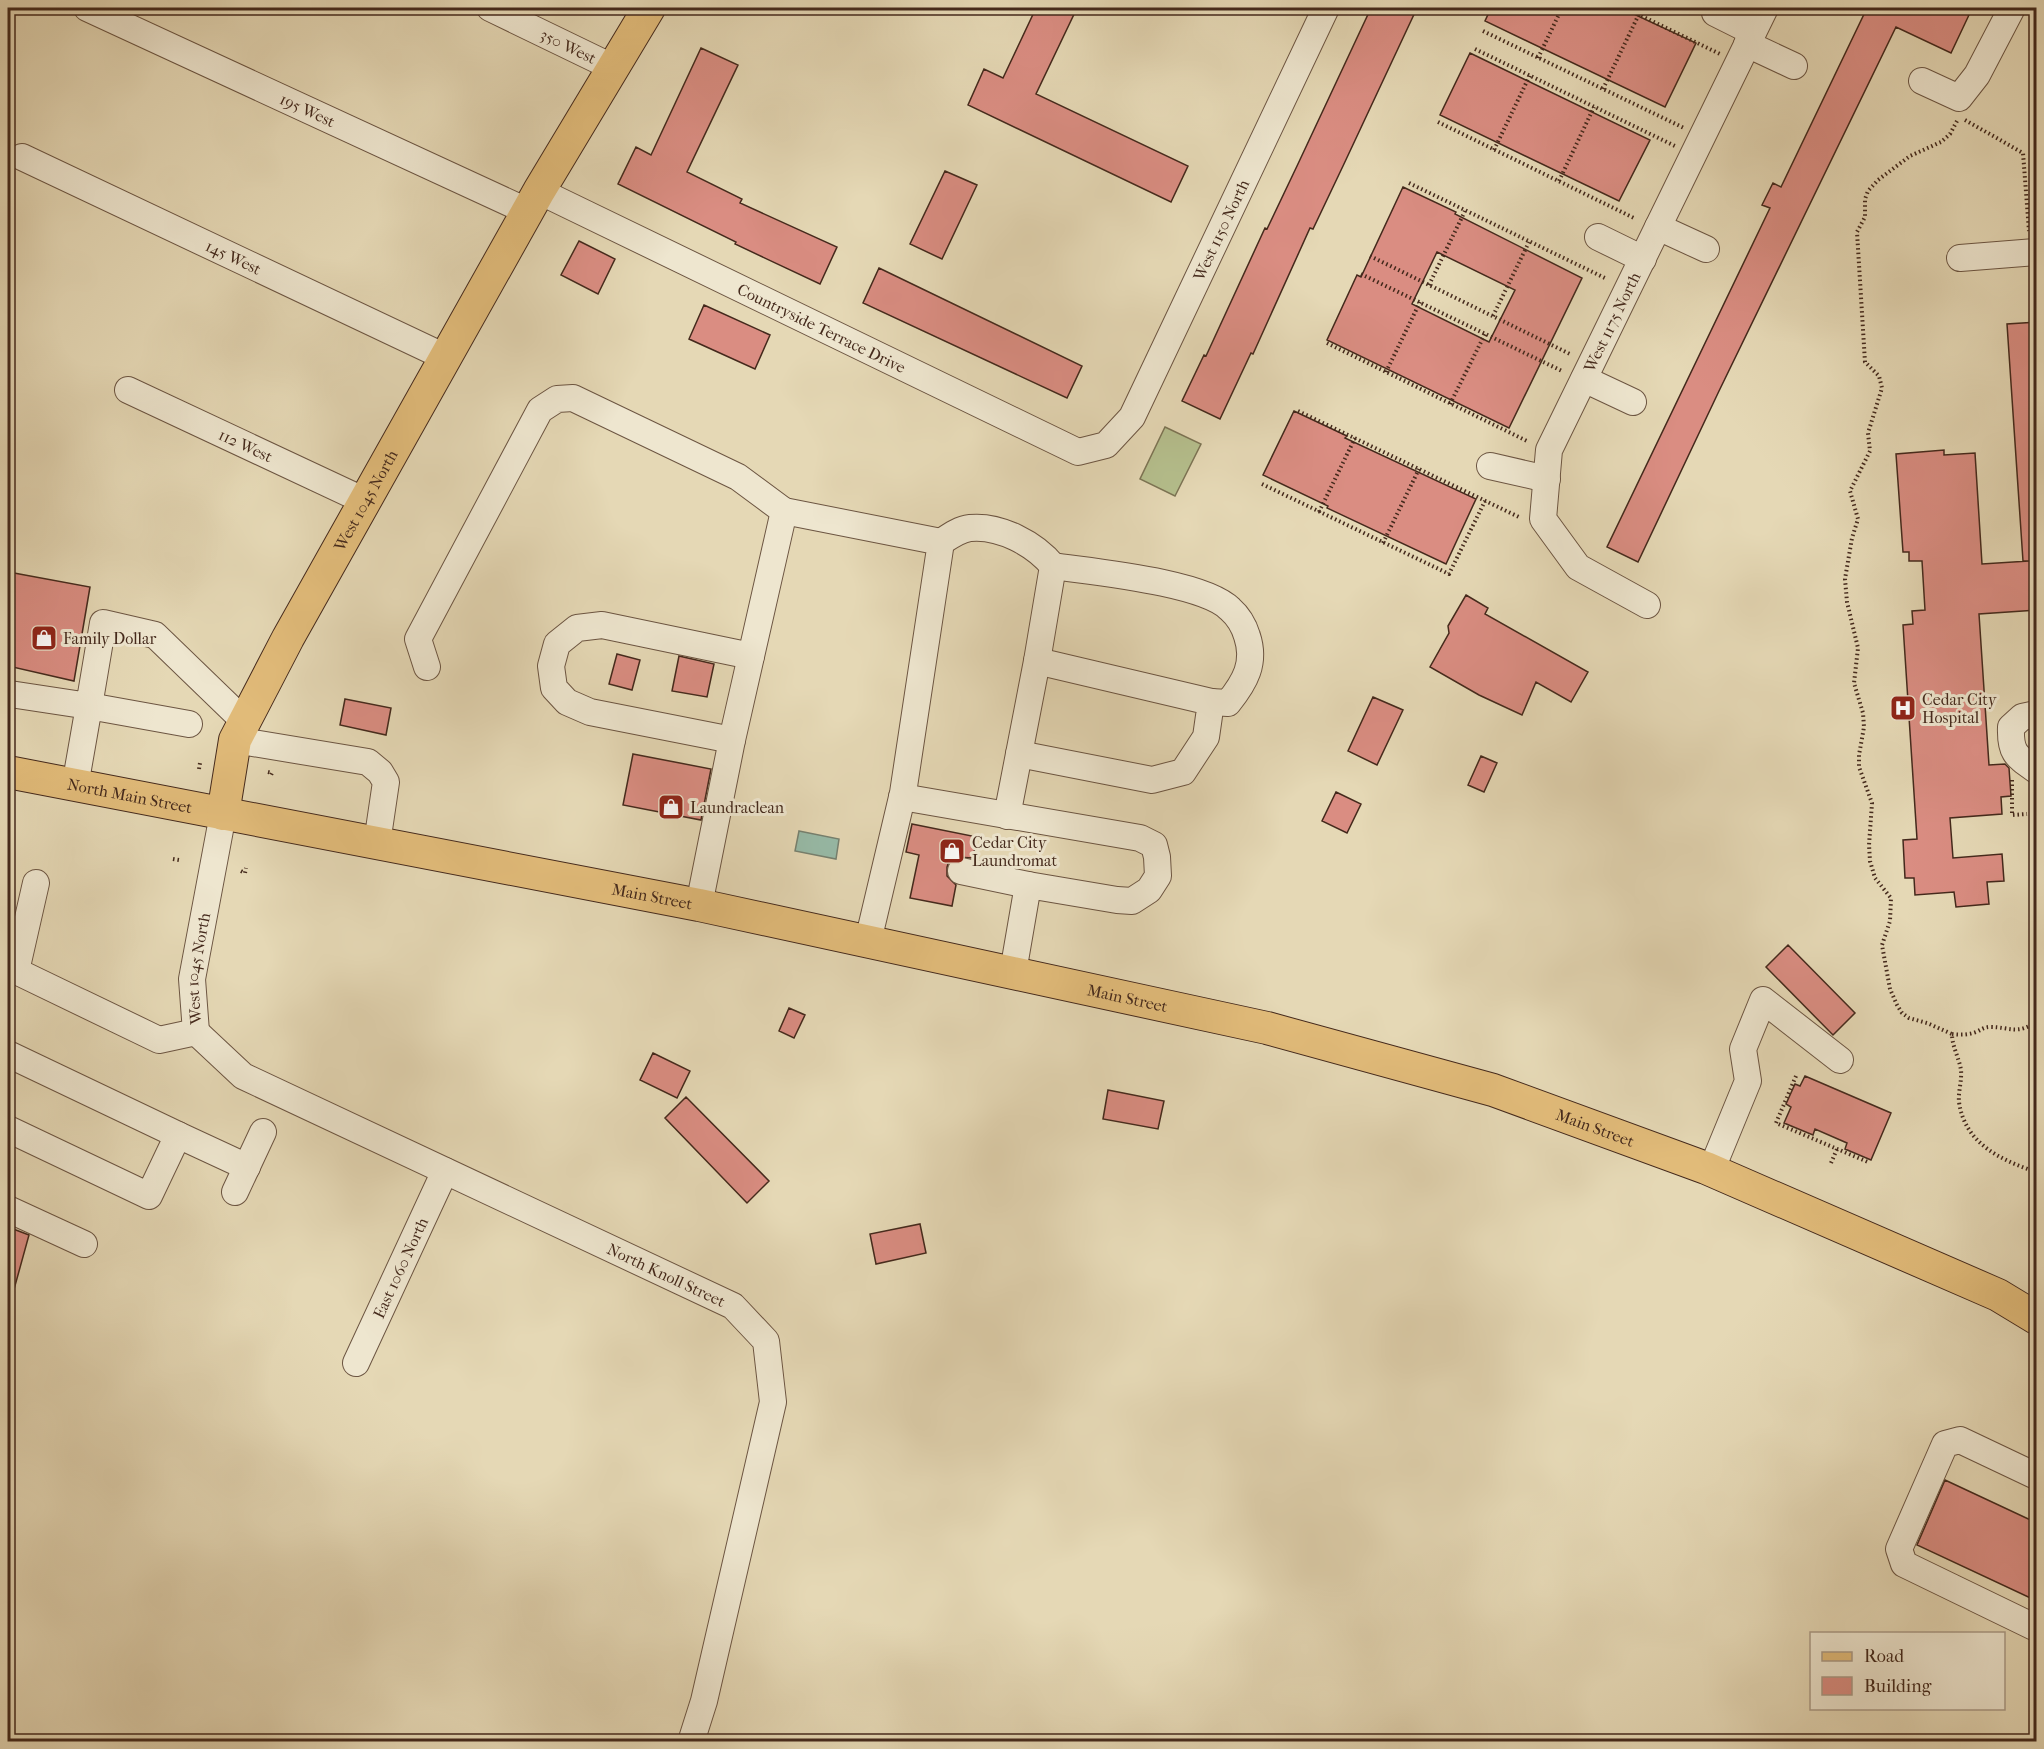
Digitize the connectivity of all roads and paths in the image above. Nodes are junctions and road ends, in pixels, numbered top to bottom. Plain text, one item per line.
1 (87, 8) edge
2 (490, 8) edge
3 (649, 8) edge
4 (1326, 8) edge
5 (1562, 8) edge
6 (1624, 8) edge
7 (1765, 8) edge
8 (2012, 8) edge
9 (1715, 13) dead end
10 (1639, 14) junction
11 (1483, 31) dead end
12 (1750, 38) junction
13 (1475, 49) dead end
14 (1720, 54) dead end
15 (1538, 58) junction
16 (1794, 66) dead end
17 (614, 68) junction
18 (1530, 75) junction
19 (1922, 81) dead end
20 (1603, 89) junction
21 (1594, 106) junction
22 (1438, 122) dead end
23 (1684, 128) dead end
24 (1676, 146) dead end
25 (1494, 150) junction
26 (22, 158) dead end
27 (1558, 181) junction
28 (1409, 183) dead end
29 (534, 202) junction
30 (1465, 211) junction
31 (1649, 224) junction
32 (1598, 237) dead end
33 (1529, 242) junction
34 (1706, 249) dead end
35 (2033, 252) edge
36 (1370, 256) dead end
37 (1960, 258) dead end
38 (1643, 259) junction
39 (1361, 274) dead end
40 (1610, 281) dead end
41 (1429, 285) junction
42 (1420, 303) junction
43 (1493, 316) junction
44 (1485, 334) junction
45 (1327, 343) dead end
46 (445, 357) junction
47 (1575, 369) junction
48 (1386, 372) junction
49 (128, 390) dead end
50 (1634, 402) dead end
51 (1450, 404) junction
52 (1298, 411) dead end
53 (1355, 438) junction
54 (1532, 444) dead end
55 (1106, 445) joint
56 (1490, 466) dead end
57 (1419, 469) junction
58 (1547, 478) junction
59 (1262, 484) dead end
60 (365, 501) junction
61 (1485, 501) junction
62 (784, 511) junction
63 (1319, 512) junction
64 (1521, 519) dead end
65 (941, 542) junction
66 (1383, 543) junction
67 (1053, 566) junction
68 (1647, 605) dead end
69 (751, 656) junction
70 (1037, 661) junction
71 (427, 667) dead end
72 (10, 694) dead end
73 (1211, 702) junction
74 (89, 706) junction
75 (2037, 714) edge
76 (189, 724) dead end
77 (240, 731) junction
78 (732, 740) junction
79 (1019, 754) junction
80 (200, 763) dead end
81 (199, 769) dead end
82 (268, 772) dead end
83 (2024, 772) edge
84 (22, 775) edge
85 (270, 777) dead end
86 (75, 786) junction
87 (902, 797) junction
88 (223, 814) junction
89 (2027, 814) dead end
90 (1007, 816) junction
91 (377, 843) junction
92 (246, 868) dead end
93 (241, 871) dead end
94 (961, 871) dead end
95 (36, 883) dead end
96 (1028, 885) junction
97 (699, 905) junction
98 (868, 941) junction
99 (1012, 972) junction
100 (10, 976) edge
101 (2037, 1022) edge
102 (196, 1032) junction
103 (1952, 1034) junction
104 (8, 1054) edge
105 (1840, 1060) dead end
106 (1796, 1076) dead end
107 (8, 1129) edge
108 (263, 1132) dead end
109 (178, 1135) junction
110 (1837, 1149) junction
111 (1869, 1162) dead end
112 (1831, 1163) dead end
113 (247, 1167) junction
114 (445, 1171) junction
115 (1711, 1171) junction
116 (2037, 1172) edge
117 (235, 1192) dead end
118 (8, 1209) edge
119 (84, 1244) dead end
120 (2037, 1318) edge
121 (356, 1363) dead end
122 (2037, 1476) edge
123 (2037, 1628) edge
124 (691, 1742) edge

1 - 29 street, 195 West
2 - 17 street, 350 West
3 - 17 main road, West 1045 North
4 - 55 street, West 1150 North
5 - 15 path
6 - 10 path
7 - 12 street, West 1175 North
8 - 19 street
9 - 12 street
10 - 14 path
10 - 20 path
11 - 15 path
12 - 16 street
12 - 31 street, West 1175 North
13 - 18 path
15 - 20 path
17 - 29 main road, West 1045 North
18 - 21 path
18 - 25 path
20 - 23 path
21 - 24 path
21 - 27 path
22 - 25 path
25 - 27 path
26 - 46 street, 145 West
27 - 31 path
28 - 30 path
29 - 46 main road, West 1045 North
29 - 55 street, Countryside Terrace Drive
30 - 33 path
30 - 41 path
31 - 34 street
31 - 38 street, West 1175 North
32 - 38 street
33 - 40 path
33 - 43 path
35 - 37 street
35 - 103 path
36 - 41 path
38 - 47 street, West 1175 North
39 - 42 path
41 - 43 path
42 - 44 path
42 - 48 path
43 - 47 path
44 - 47 path
44 - 51 path
45 - 48 path
46 - 60 main road, West 1045 North
47 - 50 street
47 - 58 street, West 1175 North
48 - 51 path
49 - 60 street, 112 West
51 - 54 path
52 - 53 path
53 - 57 path
53 - 63 path
56 - 58 street
57 - 61 path
57 - 66 path
58 - 68 street, West 1175 North
59 - 63 path
60 - 77 main road, West 1045 North
61 - 64 path
61 - 66 path
62 - 65 street
62 - 69 street
62 - 71 street
63 - 66 path
65 - 67 street
65 - 87 street
67 - 70 street
67 - 73 street
69 - 78 street
69 - 78 street
70 - 73 street
70 - 79 street
72 - 74 street
73 - 79 street
74 - 76 street
74 - 77 street
74 - 86 street
75 - 83 street
77 - 88 main road, West 1045 North
77 - 91 street
78 - 97 street
79 - 90 street
80 - 81 path
82 - 85 path
83 - 89 path
84 - 86 main road, North Main Street
86 - 88 main road, North Main Street
87 - 90 street
87 - 98 street
88 - 91 main road, Main Street
88 - 102 street, West 1045 North
90 - 96 street
91 - 97 main road, Main Street
92 - 93 path
94 - 96 street
95 - 100 street
96 - 99 street
97 - 98 main road, Main Street
98 - 99 main road, Main Street
99 - 115 main road, Main Street
100 - 102 street
101 - 103 path
102 - 114 street, North Knoll Street
103 - 116 path
104 - 109 street
105 - 115 street
106 - 110 path
107 - 109 street
108 - 113 street
109 - 113 street
110 - 111 path
110 - 112 path
113 - 117 street
114 - 121 street, East 1060 North
114 - 124 street, North Knoll Street
115 - 120 main road, Main Street
118 - 119 street
122 - 123 street

